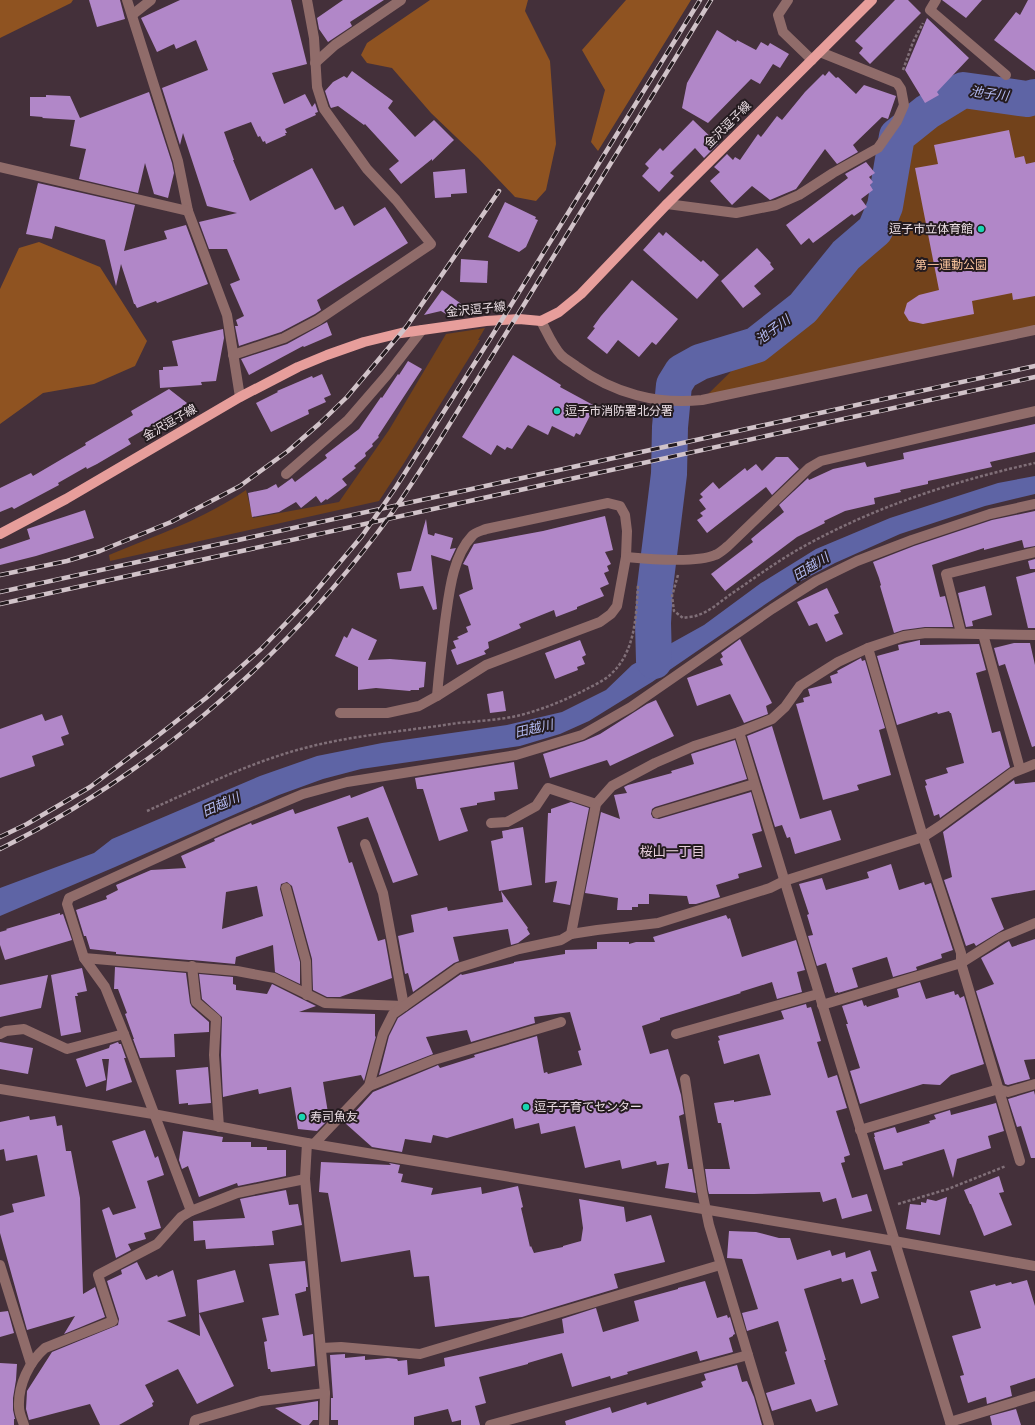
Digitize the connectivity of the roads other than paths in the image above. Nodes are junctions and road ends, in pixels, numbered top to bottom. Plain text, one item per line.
1 (127, 0) edge
2 (151, 0) edge
3 (307, 0) edge
4 (401, 0) edge
5 (788, 0) edge
6 (872, 0) edge
7 (936, 0) edge
8 (132, 15) junction
9 (820, 52) junction
10 (812, 60) junction
11 (315, 63) junction
12 (1006, 75) dead end
13 (0, 167) edge
14 (667, 204) junction
15 (188, 211) junction
16 (541, 321) junction
17 (422, 330) junction
18 (1035, 330) edge
19 (233, 355) junction
20 (240, 397) junction
21 (1035, 411) edge
22 (286, 474) dead end
23 (1035, 504) edge
24 (0, 534) edge
25 (1035, 552) edge
26 (626, 557) junction
27 (961, 633) junction
28 (983, 634) junction
29 (1035, 635) edge
30 (868, 648) junction
31 (437, 696) junction
32 (340, 713) dead end
33 (739, 732) junction
34 (1035, 764) edge
35 (1020, 769) junction
36 (754, 784) junction
37 (596, 804) junction
38 (657, 813) dead end
39 (491, 823) dead end
40 (923, 837) junction
41 (365, 844) dead end
42 (784, 881) junction
43 (286, 888) dead end
44 (1035, 923) edge
45 (571, 934) junction
46 (84, 958) junction
47 (961, 963) junction
48 (192, 966) junction
49 (307, 994) junction
50 (818, 994) junction
51 (822, 1005) junction
52 (404, 1006) junction
53 (561, 1022) dead end
54 (0, 1034) edge
55 (124, 1034) junction
56 (676, 1034) dead end
57 (685, 1079) dead end
58 (1035, 1084) edge
59 (369, 1086) junction
60 (0, 1089) edge
61 (998, 1089) junction
62 (153, 1114) junction
63 (219, 1127) junction
64 (860, 1130) junction
65 (310, 1144) junction
66 (1020, 1161) road end
67 (305, 1179) junction
68 (707, 1210) junction
69 (191, 1211) junction
70 (894, 1240) junction
71 (720, 1265) junction
72 (0, 1266) edge
73 (1035, 1266) edge
74 (321, 1348) junction
75 (748, 1355) junction
76 (31, 1364) junction
77 (325, 1393) junction
78 (1035, 1396) edge
79 (950, 1424) edge
80 (24, 1425) edge
81 (194, 1425) edge
82 (324, 1425) edge
83 (490, 1425) edge
84 (769, 1425) edge

1 - 8 street
2 - 8 street
3 - 11 street
4 - 11 street
5 - 10 street
6 - 9 main road, 金沢逗子線
7 - 12 street
8 - 15 street
9 - 10 main road, 金沢逗子線
9 - 14 street
10 - 14 main road, 金沢逗子線
11 - 19 street
13 - 15 street
14 - 16 main road, 金沢逗子線
15 - 19 street
16 - 17 main road, 金沢逗子線
16 - 18 street
17 - 20 main road, 金沢逗子線
17 - 22 street
19 - 20 street
20 - 24 main road, 金沢逗子線
21 - 26 street
23 - 46 street
25 - 27 street
26 - 31 street
26 - 31 street
27 - 28 street
27 - 30 street
28 - 29 street
28 - 35 street
30 - 33 street
30 - 40 street
31 - 32 street
33 - 36 street
33 - 37 street
34 - 35 street
35 - 40 street
36 - 38 street
36 - 42 street
37 - 39 street
37 - 45 street
40 - 42 street
40 - 47 street
41 - 52 street
42 - 45 street
42 - 50 street
43 - 49 street
44 - 47 street
45 - 52 street
46 - 48 street
46 - 55 street
47 - 51 street
47 - 61 street
48 - 49 street
48 - 63 street
49 - 52 street
50 - 51 street
50 - 56 street
51 - 64 street
52 - 59 street
53 - 59 street
54 - 55 street
55 - 62 street
57 - 68 street
58 - 61 street
59 - 65 street
60 - 62 street
61 - 64 street
61 - 66 street
62 - 63 street
62 - 69 street
63 - 65 street
64 - 70 street
65 - 67 street
65 - 68 street
67 - 69 street
67 - 74 street
68 - 70 street
68 - 71 street
69 - 76 street
70 - 73 street
70 - 79 street
71 - 74 street
71 - 75 street
72 - 76 street
74 - 77 street
75 - 83 street
75 - 84 street
76 - 80 street
77 - 81 street
77 - 82 street
78 - 79 street

